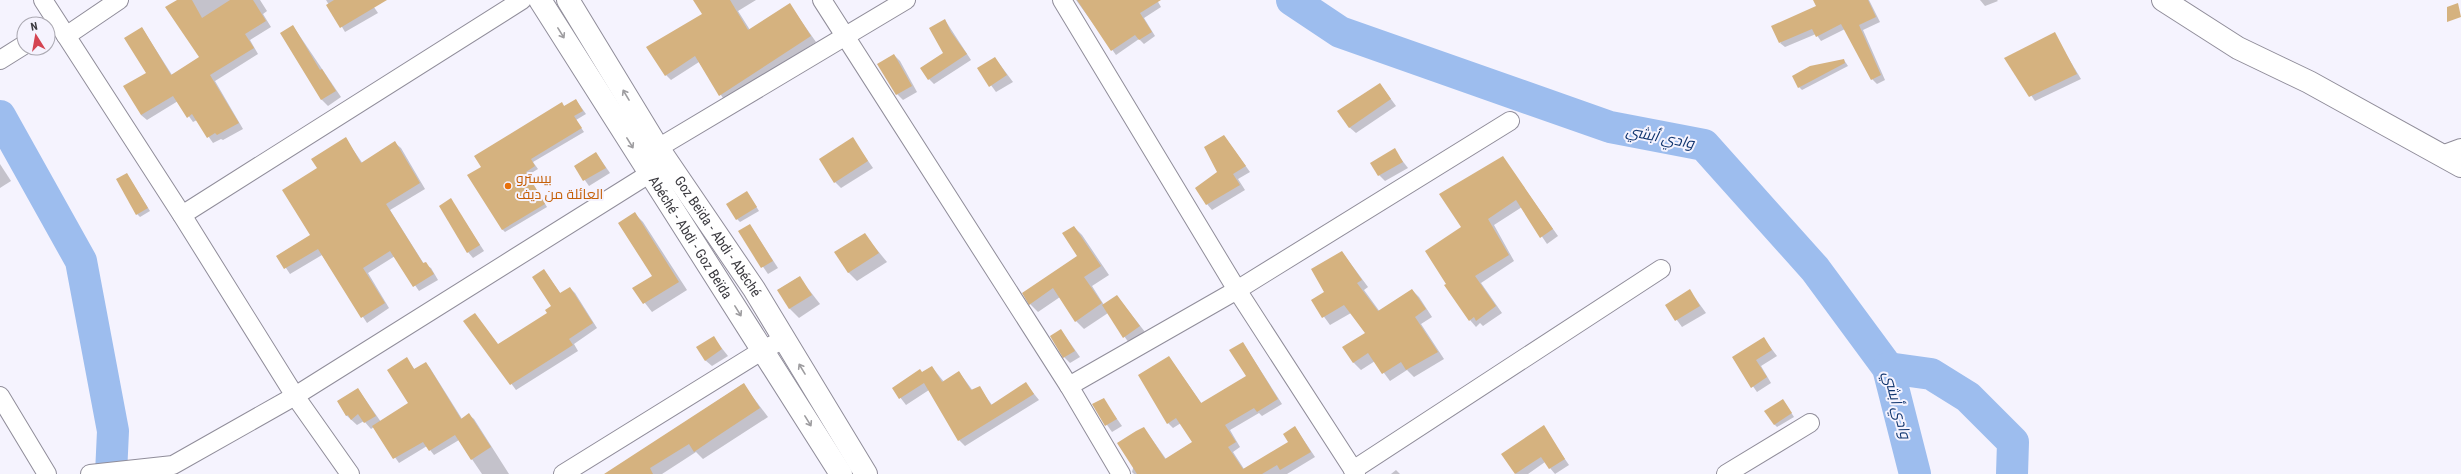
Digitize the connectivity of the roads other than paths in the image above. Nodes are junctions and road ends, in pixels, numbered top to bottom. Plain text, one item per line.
1 (43, 0) edge
2 (119, 0) edge
3 (522, 0) edge
4 (540, 0) edge
5 (568, 0) edge
6 (822, 0) edge
7 (906, 0) edge
8 (1062, 0) edge
9 (2163, 0) edge
10 (57, 30) edge
11 (846, 37) junction
12 (16, 50) edge
13 (0, 60) edge
14 (1510, 121) dead end
15 (658, 148) junction
16 (2452, 151) edge
17 (2461, 166) edge
18 (649, 174) junction
19 (182, 215) junction
20 (1661, 269) dead end
21 (1236, 290) junction
22 (784, 339) junction
23 (763, 350) junction
24 (1069, 386) junction
25 (0, 396) edge
26 (295, 396) junction
27 (1810, 423) dead end
28 (1355, 472) edge
29 (47, 474) edge
30 (90, 474) edge
31 (350, 474) edge
32 (563, 474) edge
33 (841, 474) edge
34 (866, 474) edge
35 (1121, 474) edge
36 (1726, 474) edge

1 - 10 street
2 - 10 street
3 - 19 street
4 -> 18 main road, Abéché - Abdi - Goz Beïda
15 -> 5 main road, Goz Beïda - Abdi - Abéché
6 - 11 street
7 - 11 street
8 - 21 street
9 - 16 main road
10 - 19 street
11 - 15 street
11 - 24 street
12 - 13 street
14 - 21 street
15 - 22 main road, Goz Beïda - Abdi - Abéché
16 - 17 main road
18 -> 23 main road, Abéché - Abdi - Goz Beïda
18 - 26 street
19 - 26 street
20 - 28 street
21 - 24 street
21 - 28 street
22 - 23 street
34 -> 22 main road, Goz Beïda - Abdi - Abéché
23 - 32 street
23 -> 33 main road, Abéché - Abdi - Goz Beïda
24 - 35 street
25 - 29 street
26 - 30 street
26 - 31 street
27 - 36 street

